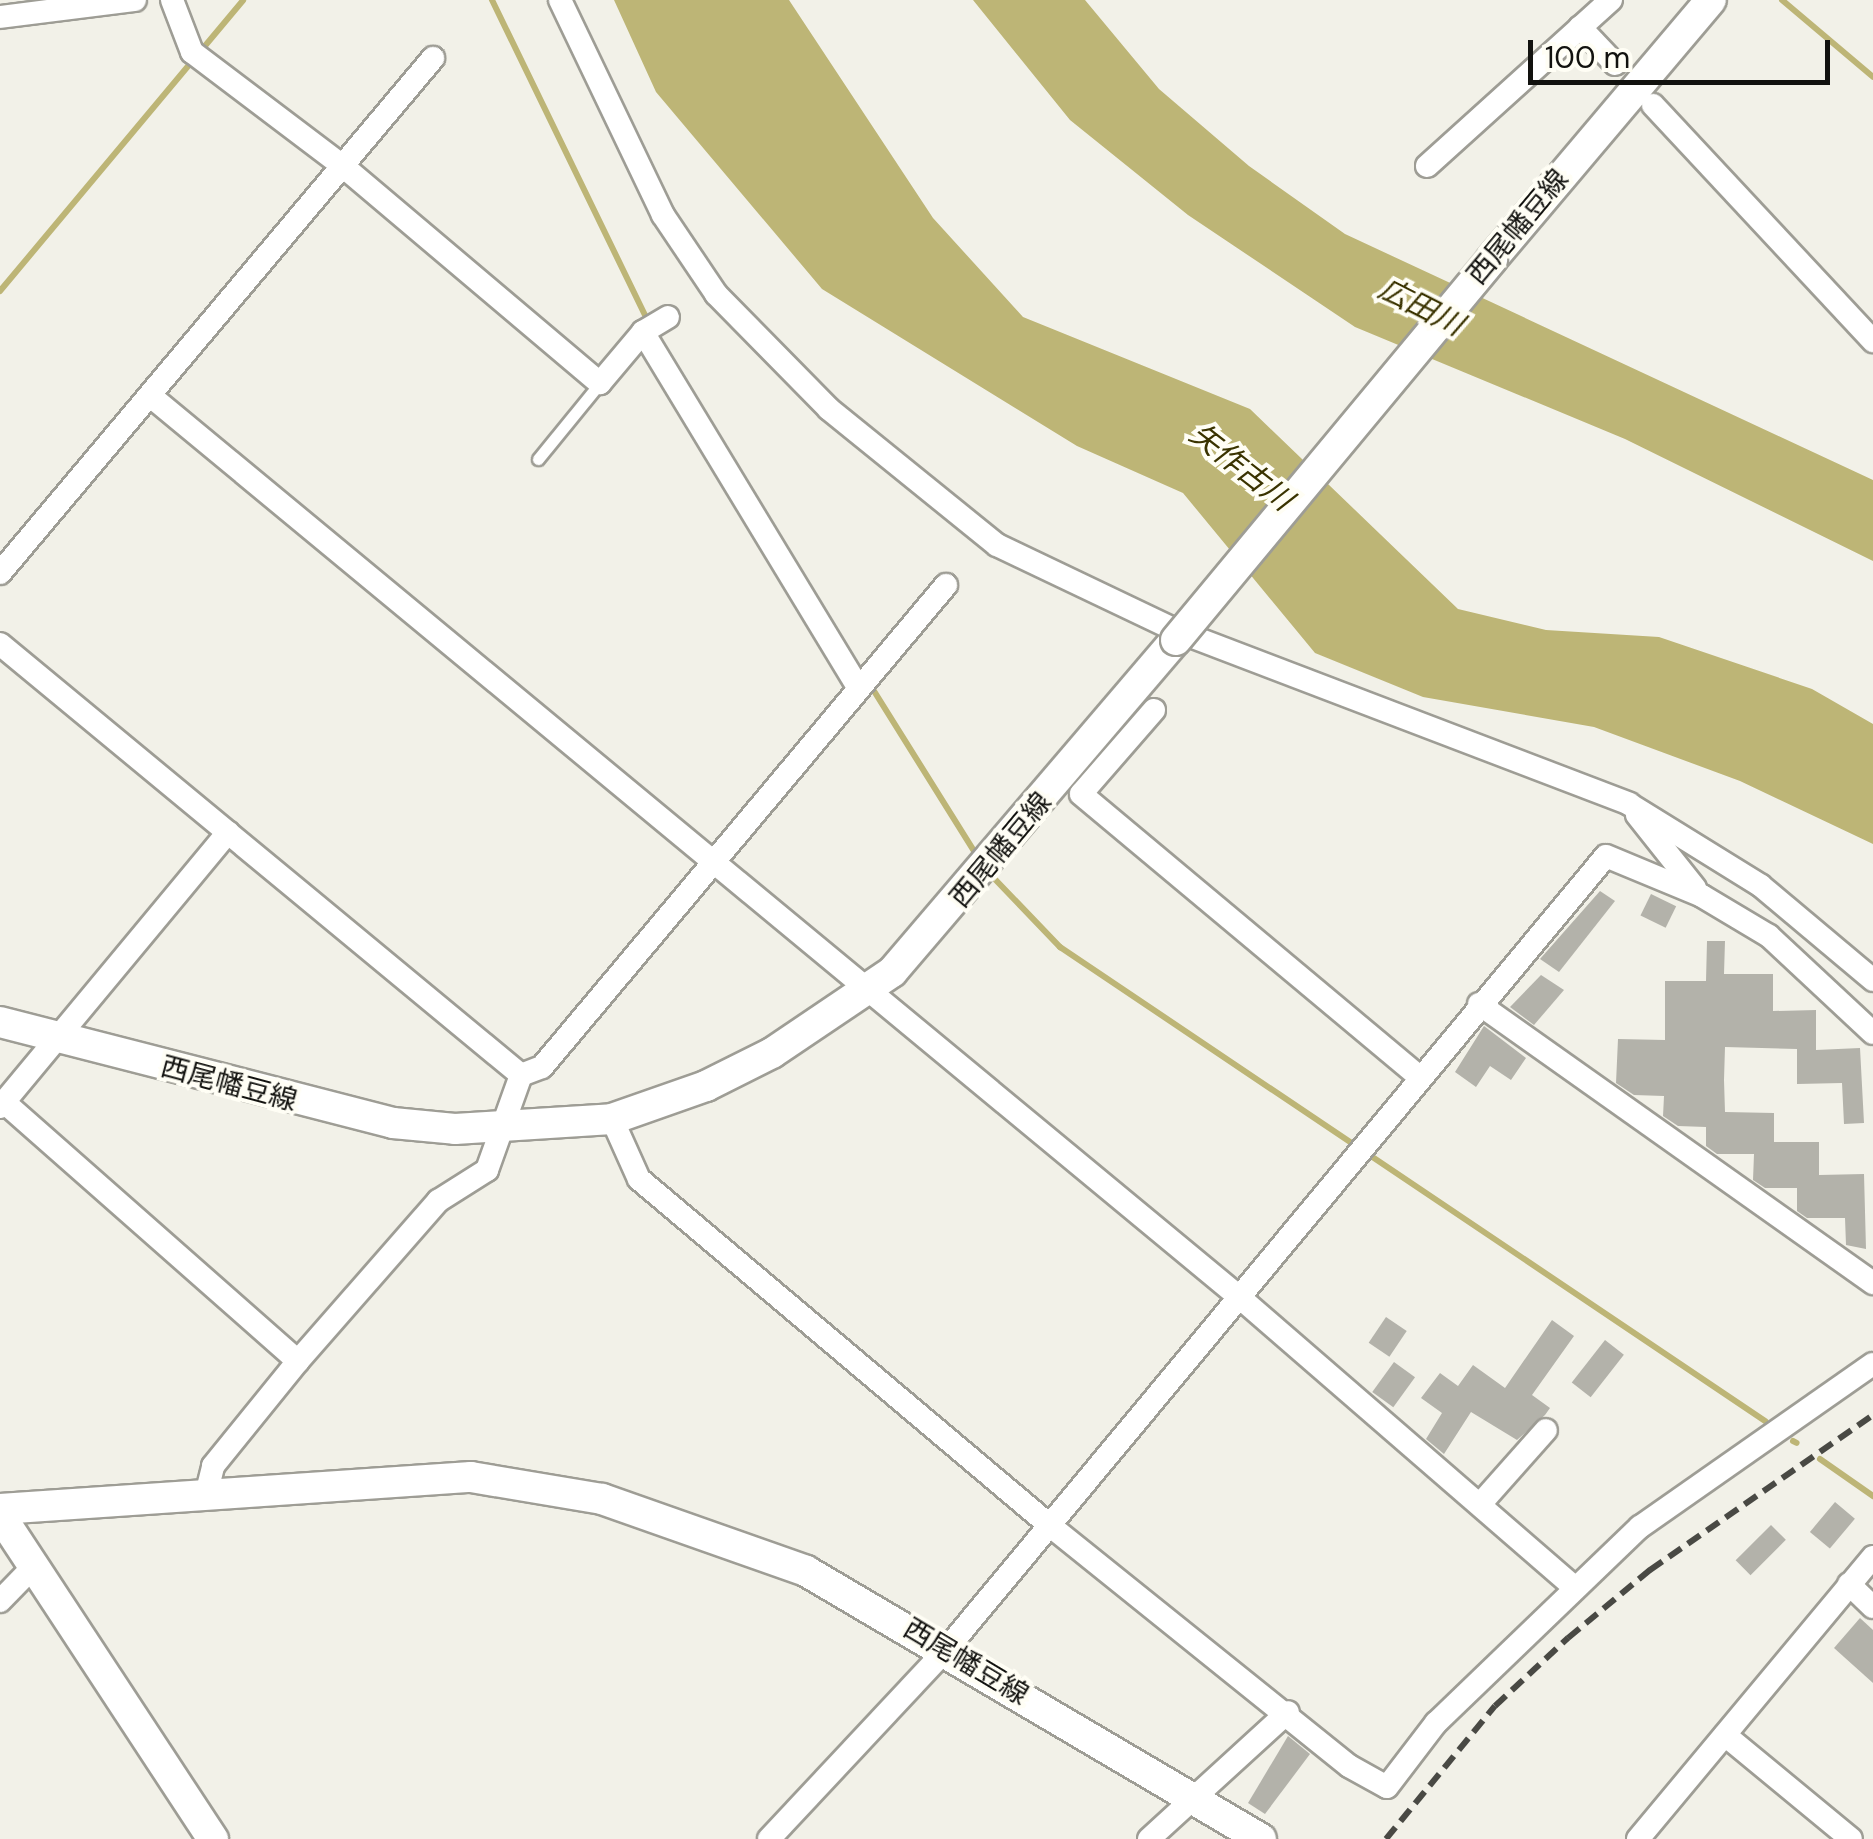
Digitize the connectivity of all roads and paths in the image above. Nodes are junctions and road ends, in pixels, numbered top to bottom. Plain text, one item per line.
1 (134, 0) edge
2 (172, 0) edge
3 (560, 0) edge
4 (1611, 0) edge
5 (1710, 0) edge
6 (0, 17) edge
7 (1580, 27) junction
8 (433, 58) dead end
9 (1615, 64) dead end
10 (1654, 105) dead end
11 (1427, 166) dead end
12 (344, 168) junction
13 (668, 317) dead end
14 (643, 332) junction
15 (1873, 341) edge
16 (600, 383) junction
17 (153, 398) junction
18 (538, 459) dead end
19 (0, 573) edge
20 (946, 585) dead end
21 (0, 644) edge
22 (867, 679) junction
23 (1154, 710) dead end
24 (1628, 804) junction
25 (228, 832) junction
26 (711, 863) junction
27 (1702, 896) junction
28 (1873, 980) edge
29 (866, 990) junction
30 (1480, 1004) junction
31 (0, 1022) edge
32 (1873, 1032) edge
33 (57, 1037) junction
34 (522, 1075) junction
35 (1419, 1077) junction
36 (2, 1104) edge
37 (612, 1119) junction
38 (501, 1126) junction
39 (1873, 1283) edge
40 (1238, 1296) junction
41 (298, 1361) junction
42 (1873, 1364) edge
43 (1546, 1430) dead end
44 (206, 1495) junction
45 (1482, 1502) junction
46 (0, 1512) edge
47 (1048, 1524) junction
48 (1873, 1557) edge
49 (35, 1565) junction
50 (1849, 1584) junction
51 (1574, 1587) junction
52 (0, 1601) edge
53 (1873, 1607) edge
54 (946, 1650) junction
55 (1288, 1712) junction
56 (1724, 1735) junction
57 (1195, 1798) junction
58 (213, 1839) edge
59 (769, 1839) edge
60 (1149, 1839) edge
61 (1262, 1839) edge
62 (1638, 1839) edge
63 (1850, 1839) edge

1 - 6 street
2 - 12 street
3 - 24 street
4 - 7 street
5 - 29 main road, 西尾幡豆線, bridge
7 - 9 street
7 - 11 street
8 - 12 street
10 - 15 street
12 - 16 street
12 - 17 street
13 - 14 street
14 - 16 street
14 - 22 street
16 - 18 lane
17 - 19 street
17 - 26 street
20 - 22 street
21 - 25 street
22 - 26 street
23 - 35 street
24 - 27 street
24 - 28 street
25 - 33 street
25 - 34 street
26 - 29 street
26 - 34 street
27 - 30 street
27 - 32 street
29 - 37 main road, 西尾幡豆線
29 - 40 street
30 - 35 street
30 - 39 street
31 - 33 main road, 西尾幡豆線
33 - 36 street
33 - 38 main road, 西尾幡豆線
34 - 38 street
35 - 40 street
36 - 41 street
37 - 38 main road, 西尾幡豆線
37 - 47 street
38 - 41 street
40 - 45 street
40 - 47 street
41 - 44 street
42 - 51 street
43 - 45 street
44 - 46 main road, 西尾幡豆線
44 - 54 main road, 西尾幡豆線
45 - 51 street
46 - 49 main road
47 - 54 street
47 - 55 street
48 - 50 street
49 - 52 street
49 - 58 main road
50 - 53 street
50 - 56 street
51 - 55 street
54 - 57 main road, 西尾幡豆線
54 - 59 street
55 - 57 street
56 - 62 street
56 - 63 street
57 - 60 street
57 - 61 main road, 西尾幡豆線

